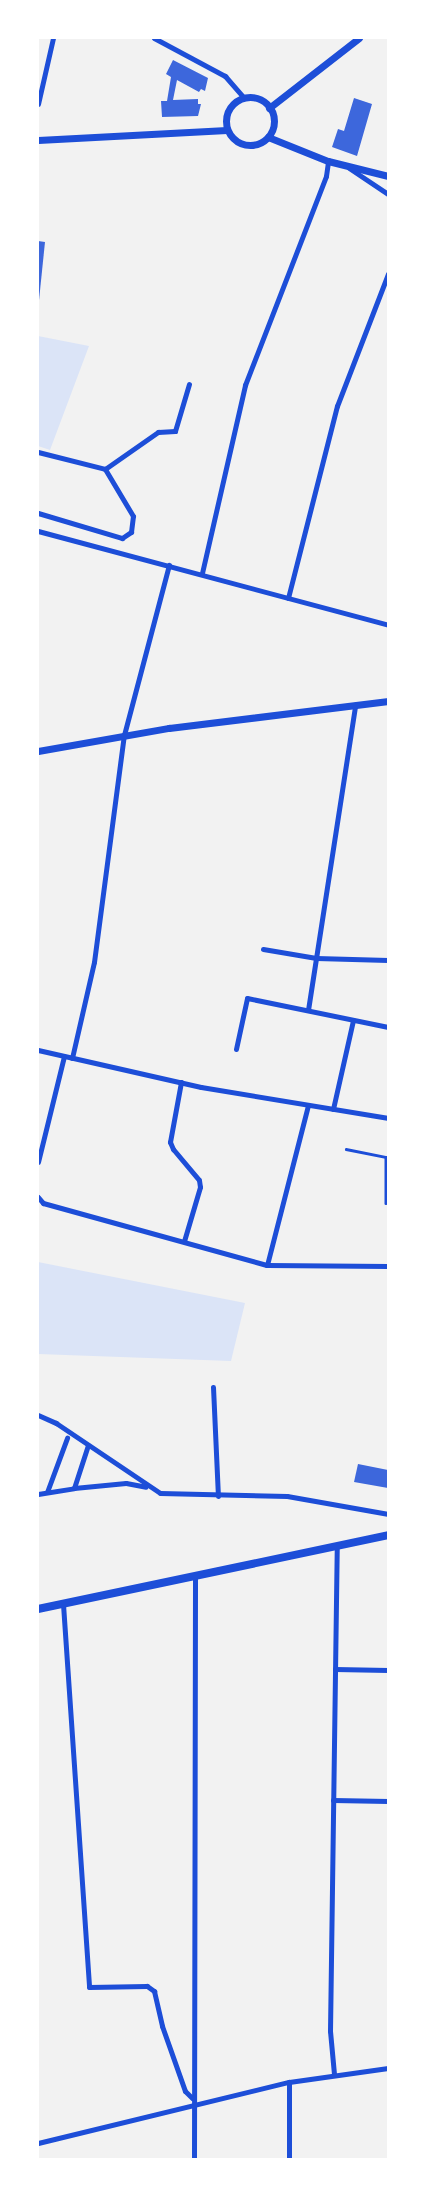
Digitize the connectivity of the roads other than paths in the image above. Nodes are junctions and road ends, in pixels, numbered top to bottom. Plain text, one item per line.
1 (53, 38) edge
2 (154, 38) edge
3 (359, 38) edge
4 (244, 98) junction
5 (38, 104) edge
6 (269, 108) junction
7 (227, 130) junction
8 (268, 137) junction
9 (38, 140) edge
10 (328, 162) junction
11 (344, 165) junction
12 (388, 176) edge
13 (388, 194) edge
14 (388, 274) edge
15 (189, 384) dead end
16 (38, 452) edge
17 (105, 469) junction
18 (38, 513) edge
19 (38, 531) edge
20 (169, 565) junction
21 (202, 573) junction
22 (288, 598) junction
23 (388, 625) edge
24 (388, 700) edge
25 (354, 705) junction
26 (124, 735) junction
27 (38, 751) edge
28 (263, 949) dead end
29 (316, 958) junction
30 (388, 960) edge
31 (308, 1010) junction
32 (353, 1020) junction
33 (388, 1027) edge
34 (236, 1049) dead end
35 (38, 1050) edge
36 (64, 1056) junction
37 (72, 1058) junction
38 (181, 1082) junction
39 (308, 1105) junction
40 (333, 1110) junction
41 (388, 1118) edge
42 (346, 1149) dead end
43 (38, 1162) edge
44 (38, 1197) edge
45 (40, 1203) edge
46 (388, 1203) edge
47 (184, 1241) junction
48 (267, 1265) junction
49 (388, 1266) edge
50 (213, 1387) dead end
51 (38, 1415) edge
52 (67, 1438) dead end
53 (88, 1445) junction
54 (74, 1488) junction
55 (149, 1488) junction
56 (47, 1492) junction
57 (38, 1494) edge
58 (218, 1496) junction
59 (388, 1514) edge
60 (388, 1535) edge
61 (337, 1547) junction
62 (195, 1576) junction
63 (62, 1604) junction
64 (38, 1609) edge
65 (335, 1669) junction
66 (388, 1670) edge
67 (333, 1800) junction
68 (388, 1801) edge
69 (388, 2068) edge
70 (334, 2074) junction
71 (289, 2082) junction
72 (192, 2098) junction
73 (193, 2104) junction
74 (38, 2143) edge
75 (194, 2160) edge
76 (290, 2160) edge

1 - 5 street
2 - 4 street
3 - 6 street
4 - 6 street
4 - 7 street
6 - 8 street
7 - 8 street
7 - 9 street
8 - 10 street
10 - 11 street
10 - 21 street
11 - 12 street
11 - 13 street
14 - 22 street
15 - 17 street
16 - 17 street
17 - 18 street
19 - 20 street
20 - 21 street
20 - 26 street
21 - 22 street
22 - 23 street
24 - 25 street
25 - 26 street
25 - 29 street
26 - 27 street
26 - 37 street
28 - 29 street
29 - 30 street
29 - 31 street
31 - 32 street
31 - 34 street
32 - 33 street
32 - 40 street
35 - 36 street
36 - 37 street
36 - 43 street
37 - 38 street
38 - 39 street
38 - 47 street
39 - 40 street
39 - 48 street
40 - 41 street
42 - 46 lane
44 - 45 street
45 - 47 street
47 - 48 street
48 - 49 street
50 - 58 street
51 - 53 street
52 - 56 street
53 - 54 street
53 - 55 street
54 - 55 street
54 - 56 street
55 - 58 street
56 - 57 street
58 - 59 street
60 - 61 main road
61 - 62 main road
61 - 65 street
62 - 63 main road
62 - 72 street
63 - 64 main road
63 - 72 street
65 - 66 street
65 - 67 street
67 - 68 street
67 - 70 street
69 - 70 street
70 - 71 street
71 - 73 street
71 - 76 street
72 - 73 street
73 - 74 street
73 - 75 street

